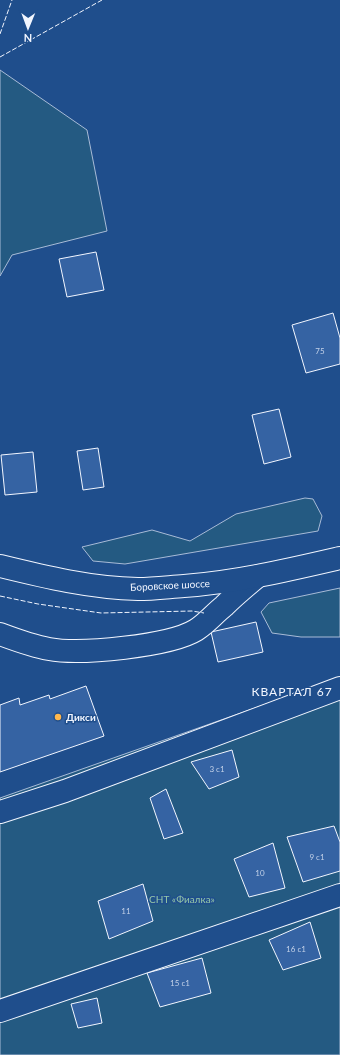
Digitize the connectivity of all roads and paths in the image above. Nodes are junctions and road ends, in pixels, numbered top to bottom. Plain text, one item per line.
1 (340, 558) edge
2 (0, 566) edge
3 (258, 576) junction
4 (0, 634) edge
5 (340, 688) edge
6 (0, 812) edge
7 (340, 895) edge
8 (0, 1011) edge

1 - 3 street, Боровское шоссе
2 - 3 street, Боровское шоссе
3 - 4 street
5 - 6 street
7 - 8 street

